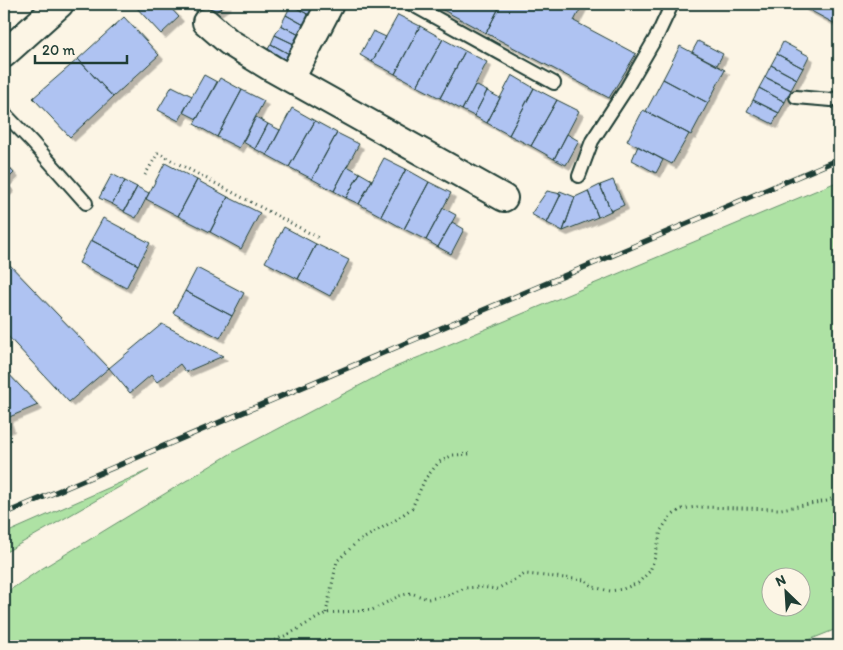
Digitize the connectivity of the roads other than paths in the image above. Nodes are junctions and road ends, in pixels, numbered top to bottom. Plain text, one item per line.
1 (60, 4) edge
2 (330, 4) edge
3 (411, 4) edge
4 (672, 4) edge
5 (206, 22) dead end
6 (4, 54) edge
7 (291, 79) junction
8 (554, 83) dead end
9 (796, 97) dead end
10 (839, 97) edge
11 (4, 113) edge
12 (579, 176) dead end
13 (504, 198) dead end
14 (86, 203) dead end

1 - 6 street
2 - 7 street
3 - 8 lane
4 - 12 lane
5 - 7 street
7 - 13 street
9 - 10 lane
11 - 14 lane

